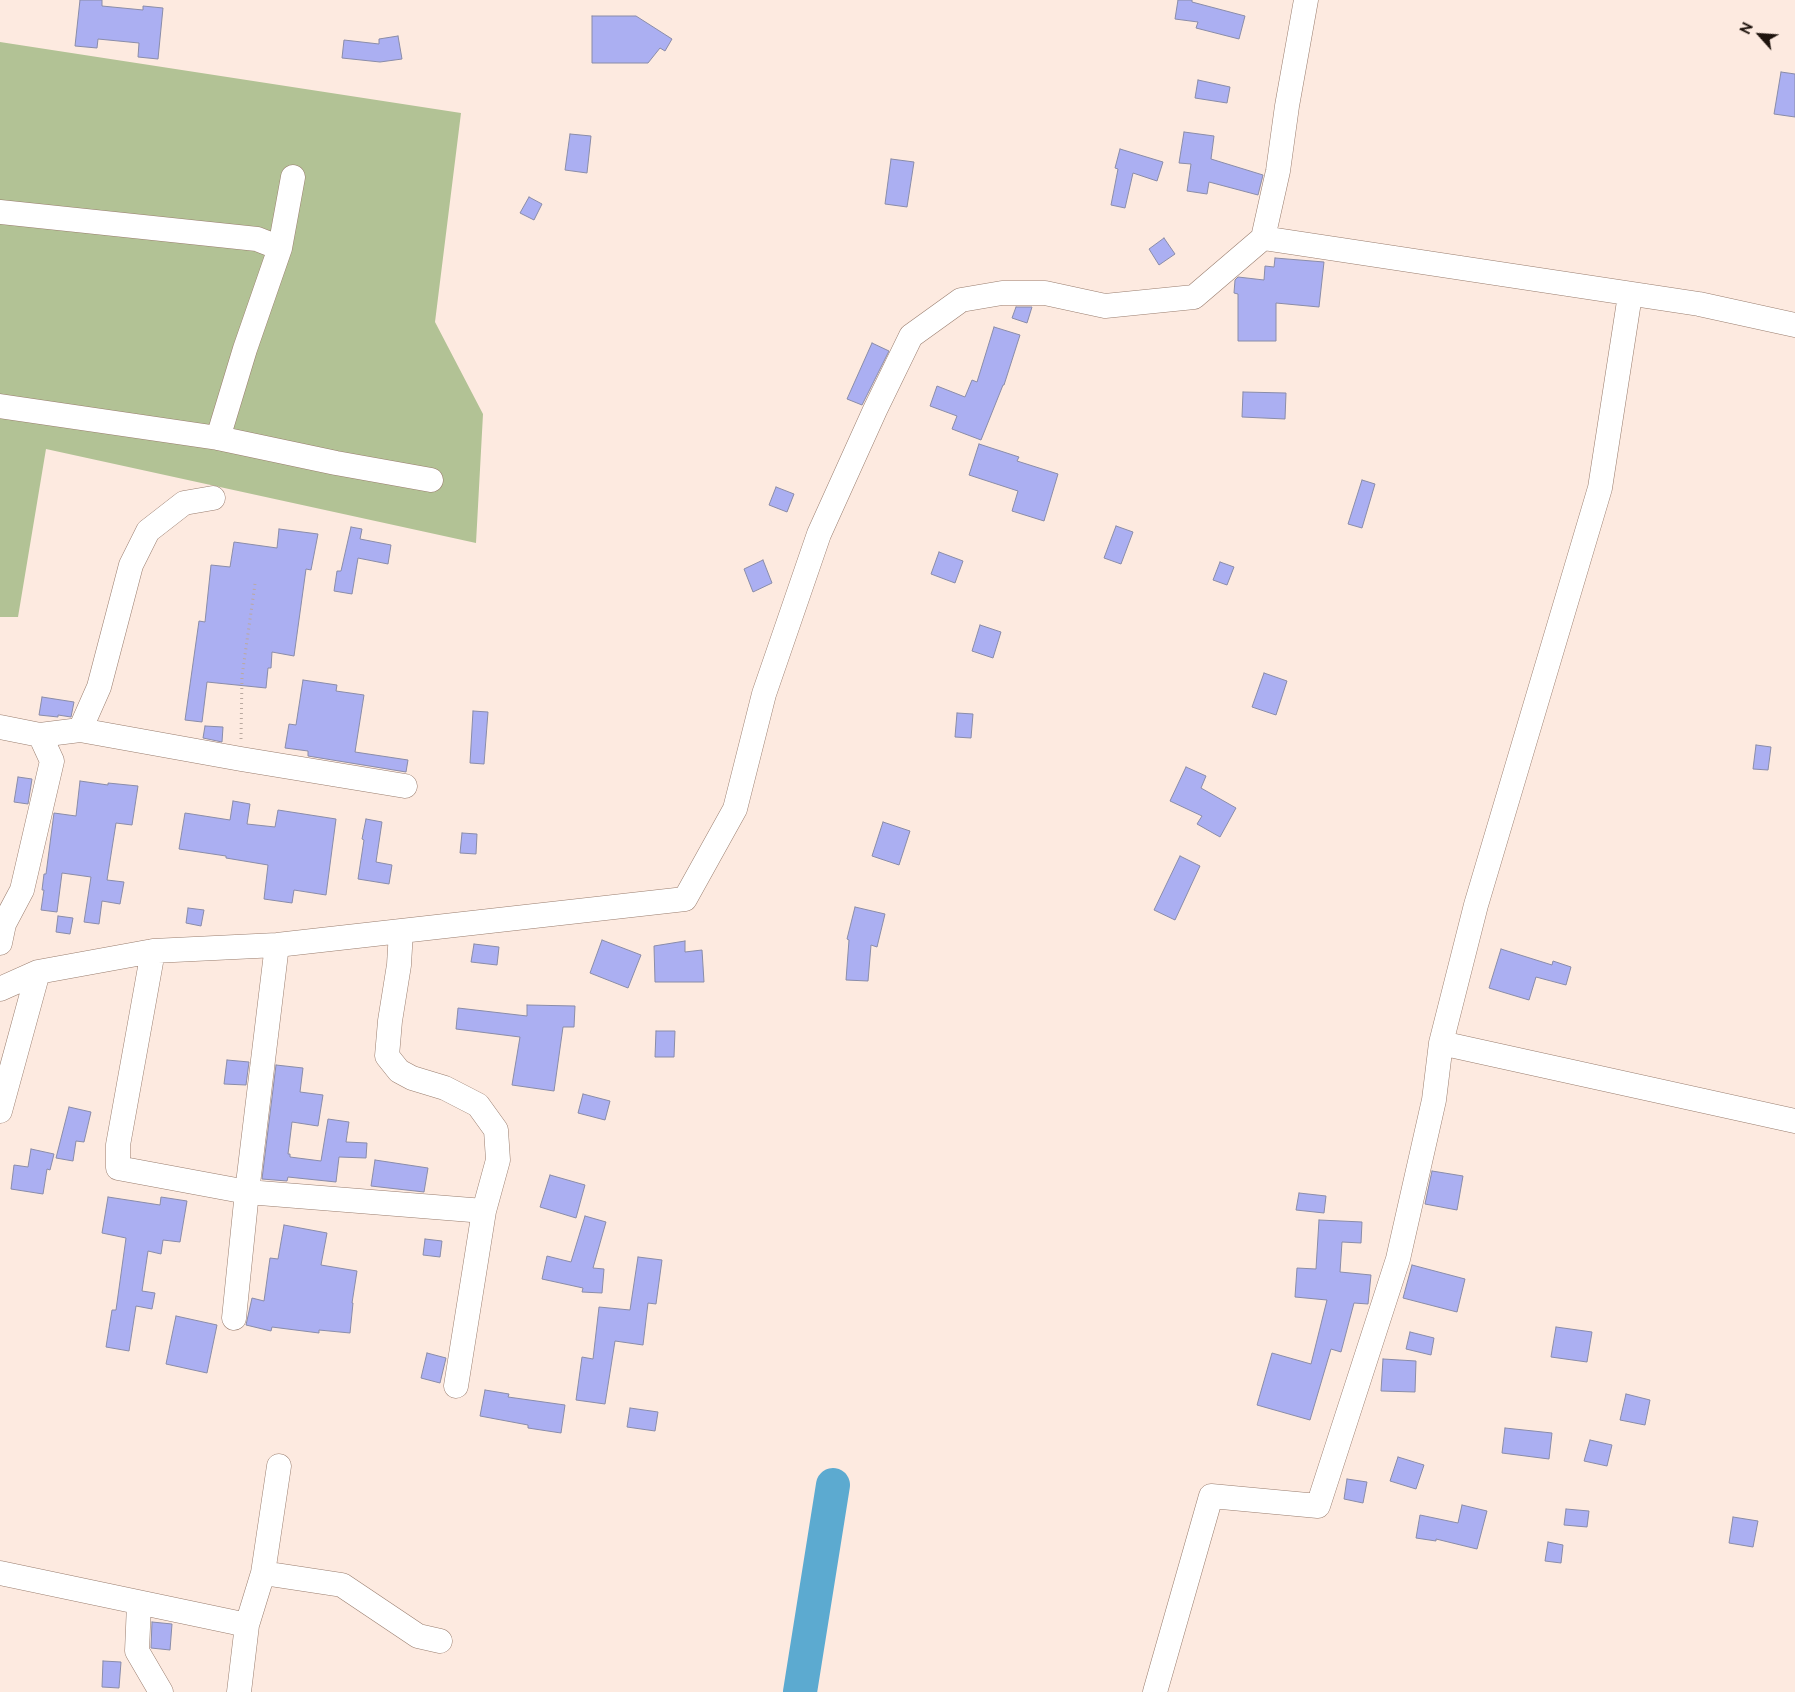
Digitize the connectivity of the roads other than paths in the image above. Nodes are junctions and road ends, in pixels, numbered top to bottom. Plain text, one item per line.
1 (1306, 0) edge
2 (293, 177) dead end
3 (0, 212) edge
4 (1262, 238) junction
5 (280, 248) junction
6 (1630, 295) junction
7 (1795, 325) edge
8 (0, 406) edge
9 (218, 438) junction
10 (431, 480) dead end
11 (213, 498) dead end
12 (0, 727) edge
13 (80, 730) junction
14 (40, 735) junction
15 (405, 786) dead end
16 (401, 931) junction
17 (0, 943) edge
18 (277, 945) junction
19 (153, 951) junction
20 (38, 972) junction
21 (0, 989) edge
22 (1441, 1043) junction
23 (0, 1111) edge
24 (1795, 1121) edge
25 (247, 1192) junction
26 (484, 1211) junction
27 (234, 1318) dead end
28 (456, 1386) dead end
29 (279, 1466) dead end
30 (262, 1573) junction
31 (0, 1574) edge
32 (139, 1604) junction
33 (247, 1625) junction
34 (440, 1641) dead end
35 (161, 1692) edge
36 (239, 1692) edge
37 (1155, 1692) edge

1 - 4 street
2 - 5 street
3 - 5 street
4 - 6 street
4 - 16 street
5 - 9 street
6 - 7 street
6 - 22 street
8 - 9 street
9 - 10 street
11 - 13 street
12 - 14 street
13 - 14 street
13 - 15 street
14 - 17 street
16 - 18 street
16 - 26 street
18 - 19 street
18 - 25 street
19 - 20 street
19 - 25 street
20 - 21 street
20 - 23 street
22 - 24 street
22 - 37 street
25 - 26 street
25 - 27 street
26 - 28 street
29 - 30 street
30 - 33 street
30 - 34 street
31 - 32 street
32 - 33 street
32 - 35 street
33 - 36 street

